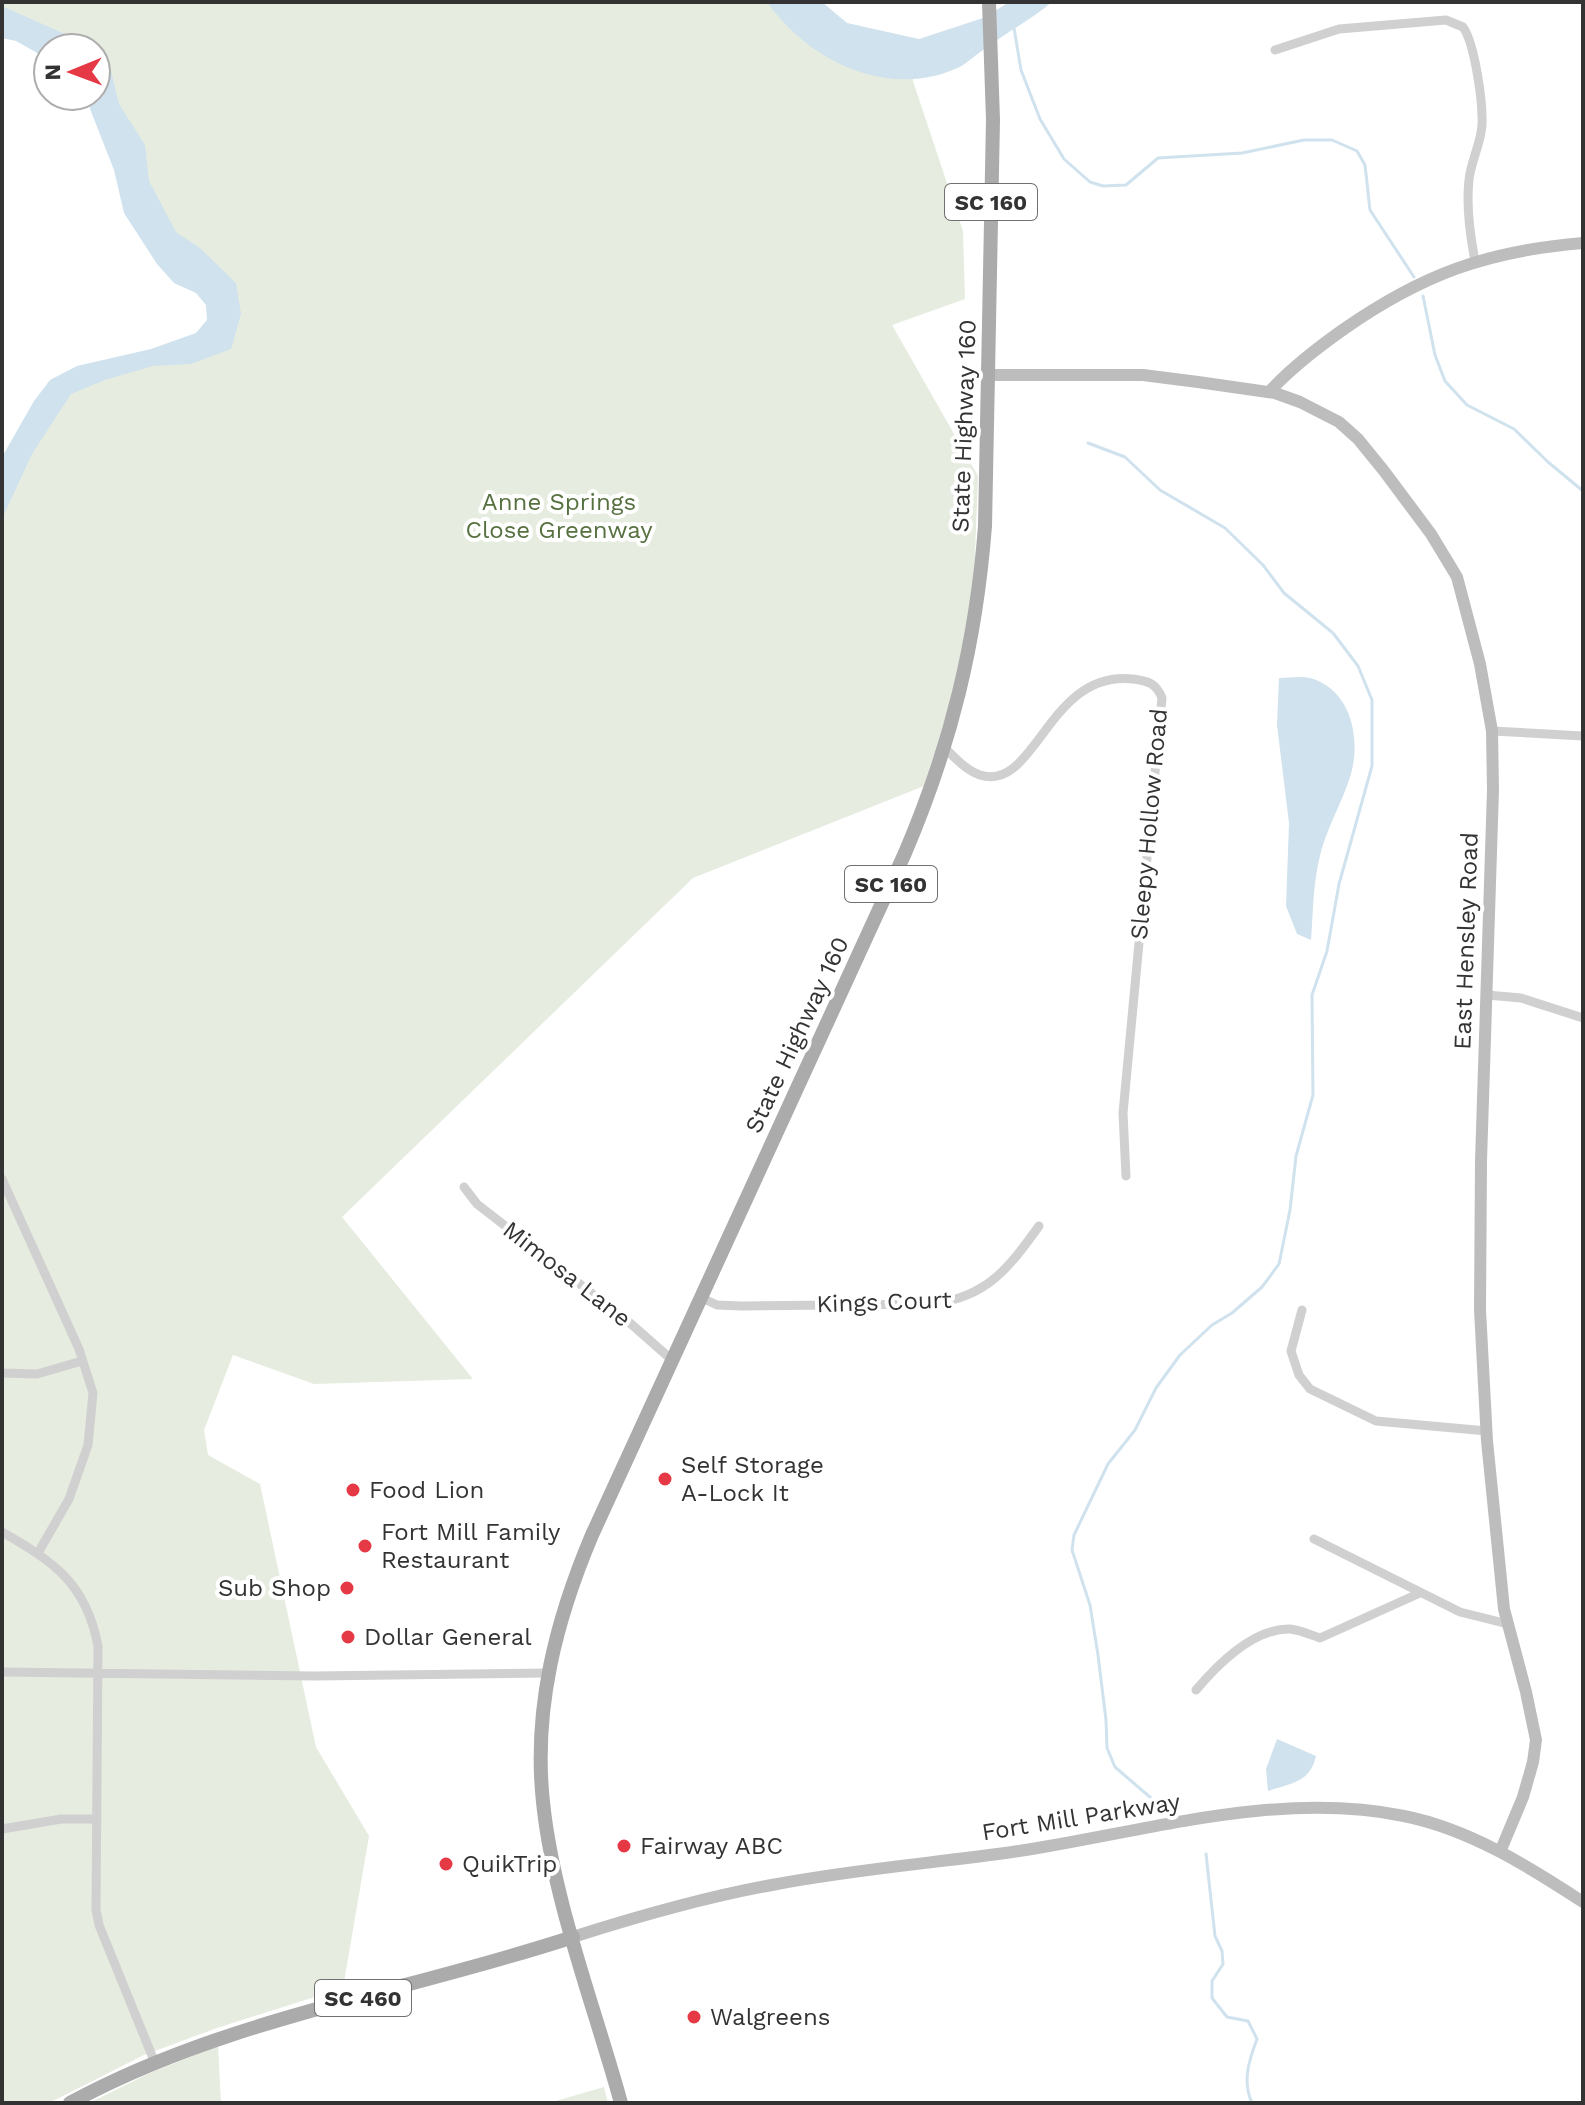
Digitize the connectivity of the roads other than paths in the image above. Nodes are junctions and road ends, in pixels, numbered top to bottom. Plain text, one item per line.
1 (989, 2) edge
2 (1275, 50) dead end
3 (1583, 243) edge
4 (1475, 261) junction
5 (989, 375) junction
6 (1269, 392) junction
7 (1492, 731) junction
8 (1583, 736) edge
9 (945, 748) junction
10 (1487, 995) junction
11 (1583, 1018) edge
12 (1126, 1176) dead end
13 (2, 1179) edge
14 (464, 1187) dead end
15 (1039, 1226) dead end
16 (700, 1297) junction
17 (1302, 1310) dead end
18 (672, 1360) junction
19 (82, 1361) junction
20 (2, 1373) edge
21 (1487, 1431) junction
22 (2, 1532) edge
23 (1314, 1539) dead end
24 (38, 1553) junction
25 (1420, 1593) junction
26 (1508, 1624) junction
27 (2, 1672) edge
28 (98, 1672) junction
29 (548, 1673) junction
30 (1196, 1690) dead end
31 (97, 1819) junction
32 (2, 1829) edge
33 (1500, 1852) junction
34 (1583, 1902) edge
35 (573, 1937) junction
36 (155, 2063) junction
37 (70, 2103) edge
38 (621, 2103) edge

1 - 5 main road, State Highway 160 / SC 160
2 - 4 street
3 - 4 main road
4 - 6 main road
5 - 6 main road, East Hensley Road
5 - 9 main road, State Highway 160 / SC 160
6 - 7 main road, East Hensley Road
7 - 8 street
7 - 10 main road, East Hensley Road
9 - 12 street, Sleepy Hollow Road
9 - 16 main road, State Highway 160 / SC 160
10 - 11 street
10 - 21 main road, East Hensley Road
13 - 19 street
14 - 18 street, Mimosa Lane
15 - 16 street, Kings Court
16 - 18 main road, State Highway 160 / SC 160
17 - 21 street
18 - 29 main road, State Highway 160 / SC 160
19 - 20 street
19 - 24 street
21 - 26 main road, East Hensley Road
22 - 24 street
23 - 25 street
24 - 28 street
25 - 26 street
25 - 30 street
26 - 33 main road, East Hensley Road
27 - 28 street
28 - 29 street
28 - 31 street
29 - 35 main road, State Highway 160 / SC 160
31 - 32 street
31 - 36 street
33 - 34 main road, Fort Mill Parkway / SC 460
33 - 35 main road, Fort Mill Parkway / SC 460
35 - 36 main road, SC 460
35 - 38 main road, SC 160
36 - 37 main road, SC 460

